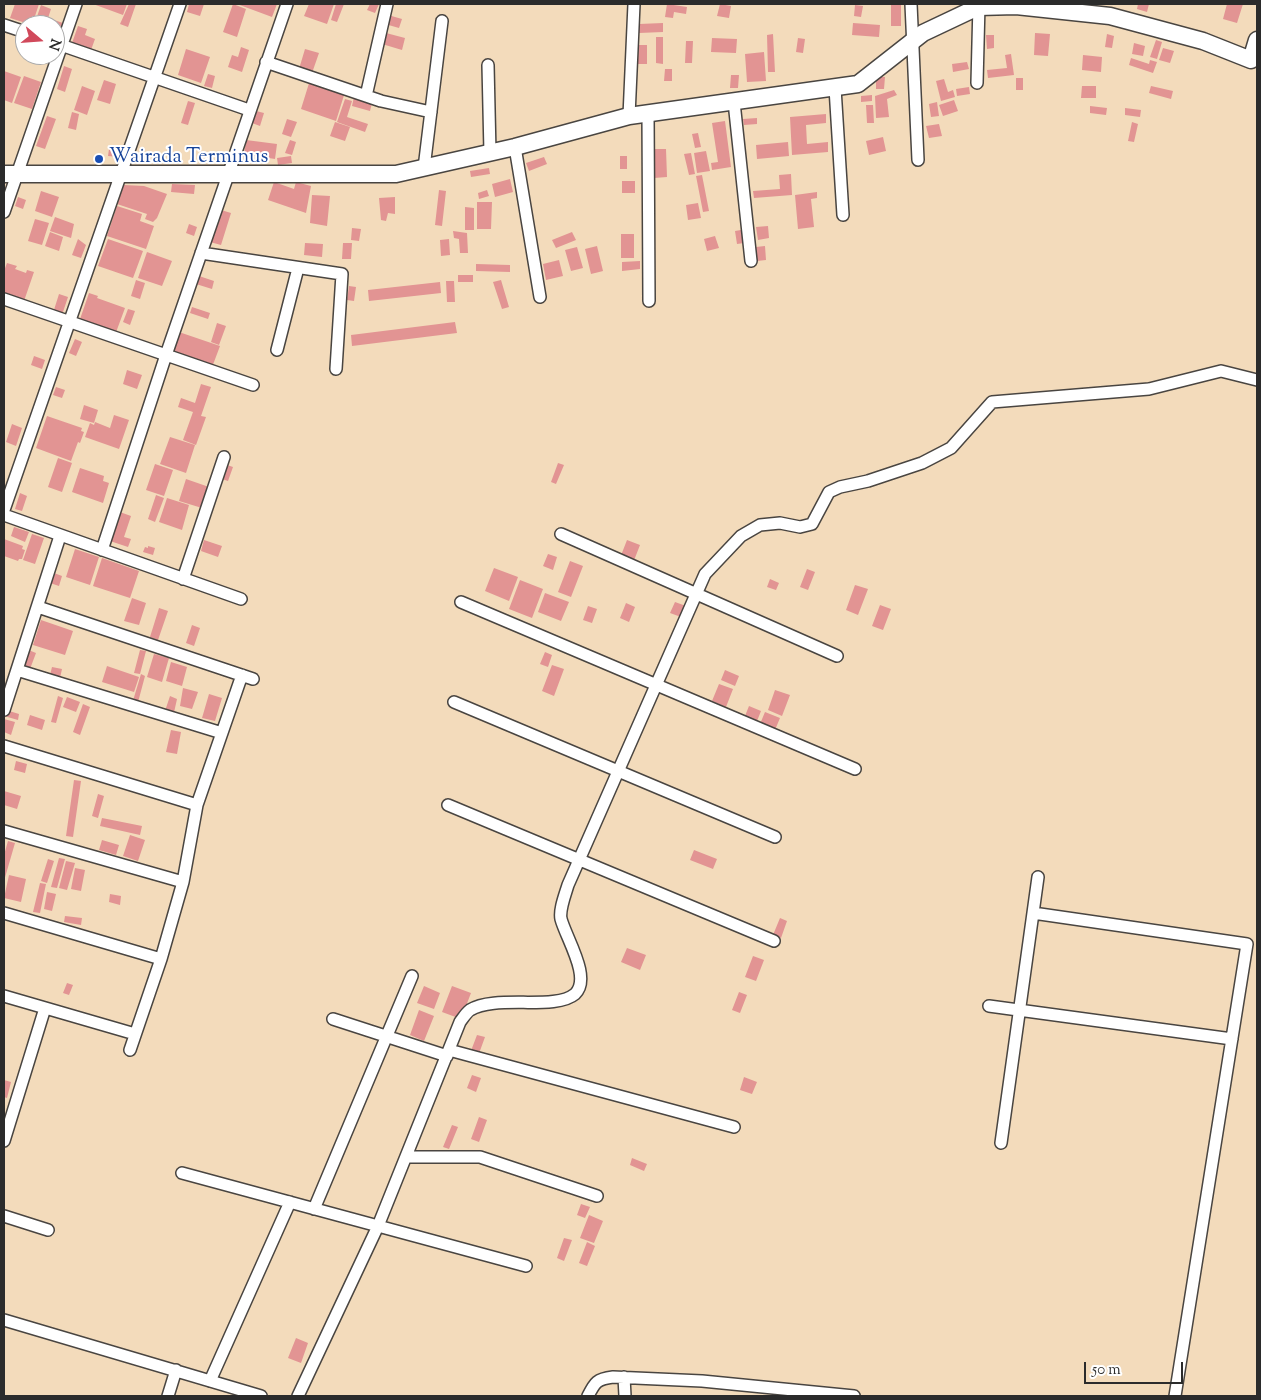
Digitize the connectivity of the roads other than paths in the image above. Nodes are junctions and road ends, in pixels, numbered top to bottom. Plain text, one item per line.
1 (76, 4) edge
2 (180, 4) edge
3 (287, 4) edge
4 (387, 4) edge
5 (634, 4) edge
6 (911, 4) edge
7 (978, 6) edge
8 (1066, 8) edge
9 (442, 21) dead end
10 (65, 28) edge
11 (1257, 40) edge
12 (913, 41) junction
13 (65, 46) edge
14 (266, 62) junction
15 (1254, 62) edge
16 (50, 65) edge
17 (488, 65) dead end
18 (154, 77) junction
19 (978, 83) dead end
20 (835, 88) junction
21 (366, 96) junction
22 (734, 102) junction
23 (250, 110) junction
24 (431, 112) junction
25 (648, 113) junction
26 (629, 116) junction
27 (515, 147) junction
28 (490, 153) junction
29 (918, 160) dead end
30 (424, 168) junction
31 (10, 174) edge
32 (120, 175) junction
33 (227, 175) junction
34 (4, 212) edge
35 (843, 215) dead end
36 (200, 253) junction
37 (751, 261) dead end
38 (298, 268) junction
39 (540, 297) dead end
40 (4, 300) edge
41 (649, 301) dead end
42 (69, 322) junction
43 (277, 350) dead end
44 (166, 355) junction
45 (336, 369) dead end
46 (1257, 380) edge
47 (253, 385) dead end
48 (224, 457) dead end
49 (4, 510) edge
50 (4, 515) edge
51 (561, 534) dead end
52 (60, 536) junction
53 (102, 550) junction
54 (184, 579) junction
55 (696, 594) junction
56 (241, 599) dead end
57 (461, 602) dead end
58 (38, 607) junction
59 (837, 656) dead end
60 (17, 670) junction
61 (242, 676) junction
62 (253, 680) dead end
63 (656, 685) junction
64 (454, 702) dead end
65 (4, 710) edge
66 (222, 733) junction
67 (4, 746) edge
68 (854, 769) dead end
69 (618, 771) junction
70 (197, 805) junction
71 (448, 805) dead end
72 (4, 830) edge
73 (775, 837) dead end
74 (579, 860) junction
75 (1038, 877) dead end
76 (184, 882) junction
77 (4, 913) edge
78 (1033, 913) junction
79 (774, 941) dead end
80 (161, 959) junction
81 (412, 976) dead end
82 (4, 996) edge
83 (989, 1006) dead end
84 (45, 1008) junction
85 (1019, 1010) junction
86 (334, 1019) dead end
87 (135, 1034) junction
88 (387, 1037) junction
89 (1232, 1039) junction
90 (130, 1050) dead end
91 (448, 1053) junction
92 (734, 1127) dead end
93 (4, 1141) edge
94 (1000, 1143) dead end
95 (406, 1157) junction
96 (182, 1173) dead end
97 (597, 1196) dead end
98 (290, 1202) junction
99 (314, 1209) junction
100 (4, 1216) edge
101 (378, 1226) junction
102 (48, 1230) dead end
103 (526, 1266) dead end
104 (4, 1320) edge
105 (176, 1370) junction
106 (624, 1377) junction
107 (210, 1380) junction
108 (747, 1391) edge
109 (168, 1396) edge
110 (261, 1396) edge
111 (298, 1396) edge
112 (588, 1396) edge
113 (625, 1396) edge
114 (854, 1396) edge
115 (1175, 1396) edge

1 - 10 street
2 - 18 street
3 - 14 street
4 - 21 street
5 - 26 street
6 - 12 street
7 - 8 street
7 - 12 street
7 - 19 street
8 - 15 street
9 - 24 street
11 - 15 street
12 - 20 street
12 - 29 street
13 - 18 street
14 - 21 street
14 - 23 street
16 - 31 street
17 - 28 street
18 - 23 street
18 - 32 street
20 - 22 street
20 - 35 street
21 - 24 street
22 - 25 street
22 - 37 street
23 - 33 street
24 - 30 street
25 - 26 street
25 - 41 street
26 - 27 street
27 - 28 street
27 - 39 street
28 - 30 street
30 - 33 street
31 - 32 street
31 - 34 street
32 - 33 street
32 - 42 street
33 - 36 street
36 - 38 street
36 - 44 street
38 - 43 street
38 - 45 street
40 - 42 street
42 - 44 street
42 - 49 street
44 - 47 street
44 - 53 street
46 - 55 street
48 - 54 street
50 - 52 street
51 - 55 street
52 - 53 street
52 - 58 street
53 - 54 street
54 - 56 street
55 - 59 street
55 - 63 street
57 - 63 street
58 - 60 street
58 - 61 street
60 - 65 street
60 - 66 street
61 - 62 street
61 - 66 street
63 - 68 street
63 - 69 street
64 - 69 street
66 - 70 street
67 - 70 street
69 - 73 street
69 - 74 street
70 - 76 street
71 - 74 street
72 - 76 street
74 - 79 street
74 - 91 street
75 - 78 street
76 - 80 street
77 - 80 street
78 - 85 street
78 - 89 street
80 - 87 street
81 - 88 street
82 - 84 street
83 - 85 street
84 - 87 street
84 - 93 street
85 - 89 street
85 - 94 street
86 - 88 street
87 - 90 street
88 - 91 street
88 - 99 street
89 - 115 street
91 - 92 street
91 - 95 street
95 - 97 street
95 - 101 street
96 - 98 street
98 - 99 street
98 - 107 street
99 - 101 street
100 - 102 street
101 - 103 street
101 - 111 street
104 - 105 street
105 - 107 street
105 - 109 street
106 - 108 street
106 - 112 street
106 - 113 street
107 - 110 street
108 - 114 street

